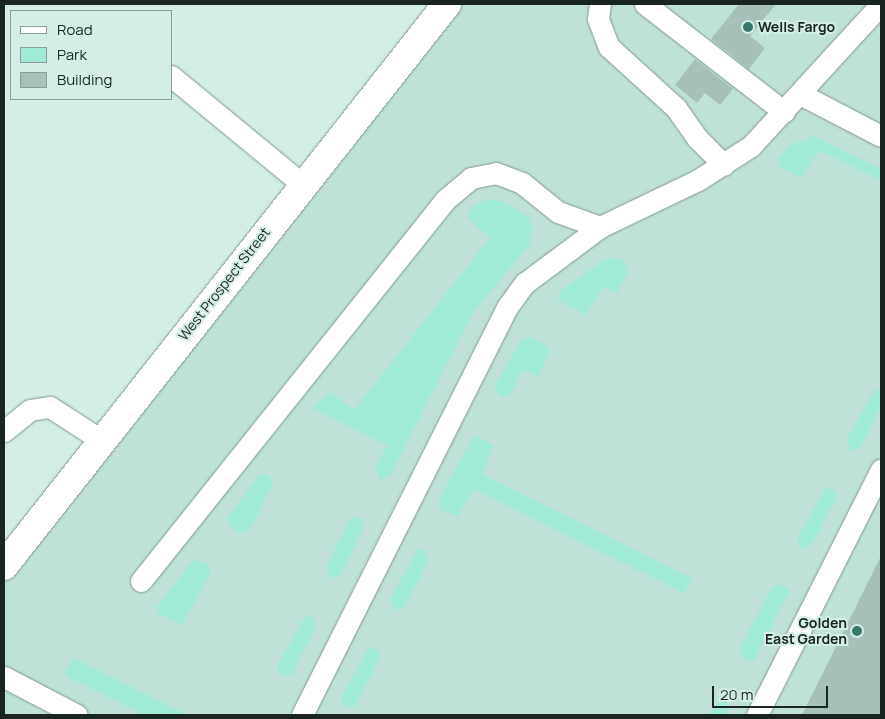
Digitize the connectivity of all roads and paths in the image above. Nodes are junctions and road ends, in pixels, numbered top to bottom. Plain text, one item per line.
1 (447, 4) edge
2 (600, 4) edge
3 (645, 4) edge
4 (877, 16) edge
5 (172, 77) edge
6 (800, 94) junction
7 (784, 112) junction
8 (881, 136) edge
9 (724, 165) junction
10 (303, 185) junction
11 (600, 227) junction
12 (4, 431) edge
13 (101, 440) junction
14 (881, 469) edge
15 (4, 566) edge
16 (141, 581) dead end
17 (4, 677) edge
18 (76, 715) edge
19 (302, 715) edge
20 (757, 715) edge

1 - 10 street, West Prospect Street
2 - 9 lane
3 - 7 lane
4 - 6 lane
5 - 10 lane
6 - 7 lane
6 - 8 lane
7 - 9 lane
9 - 11 lane
10 - 13 street, West Prospect Street
11 - 16 lane
11 - 19 lane
12 - 13 lane
13 - 15 street, West Prospect Street
14 - 20 lane
17 - 18 lane

